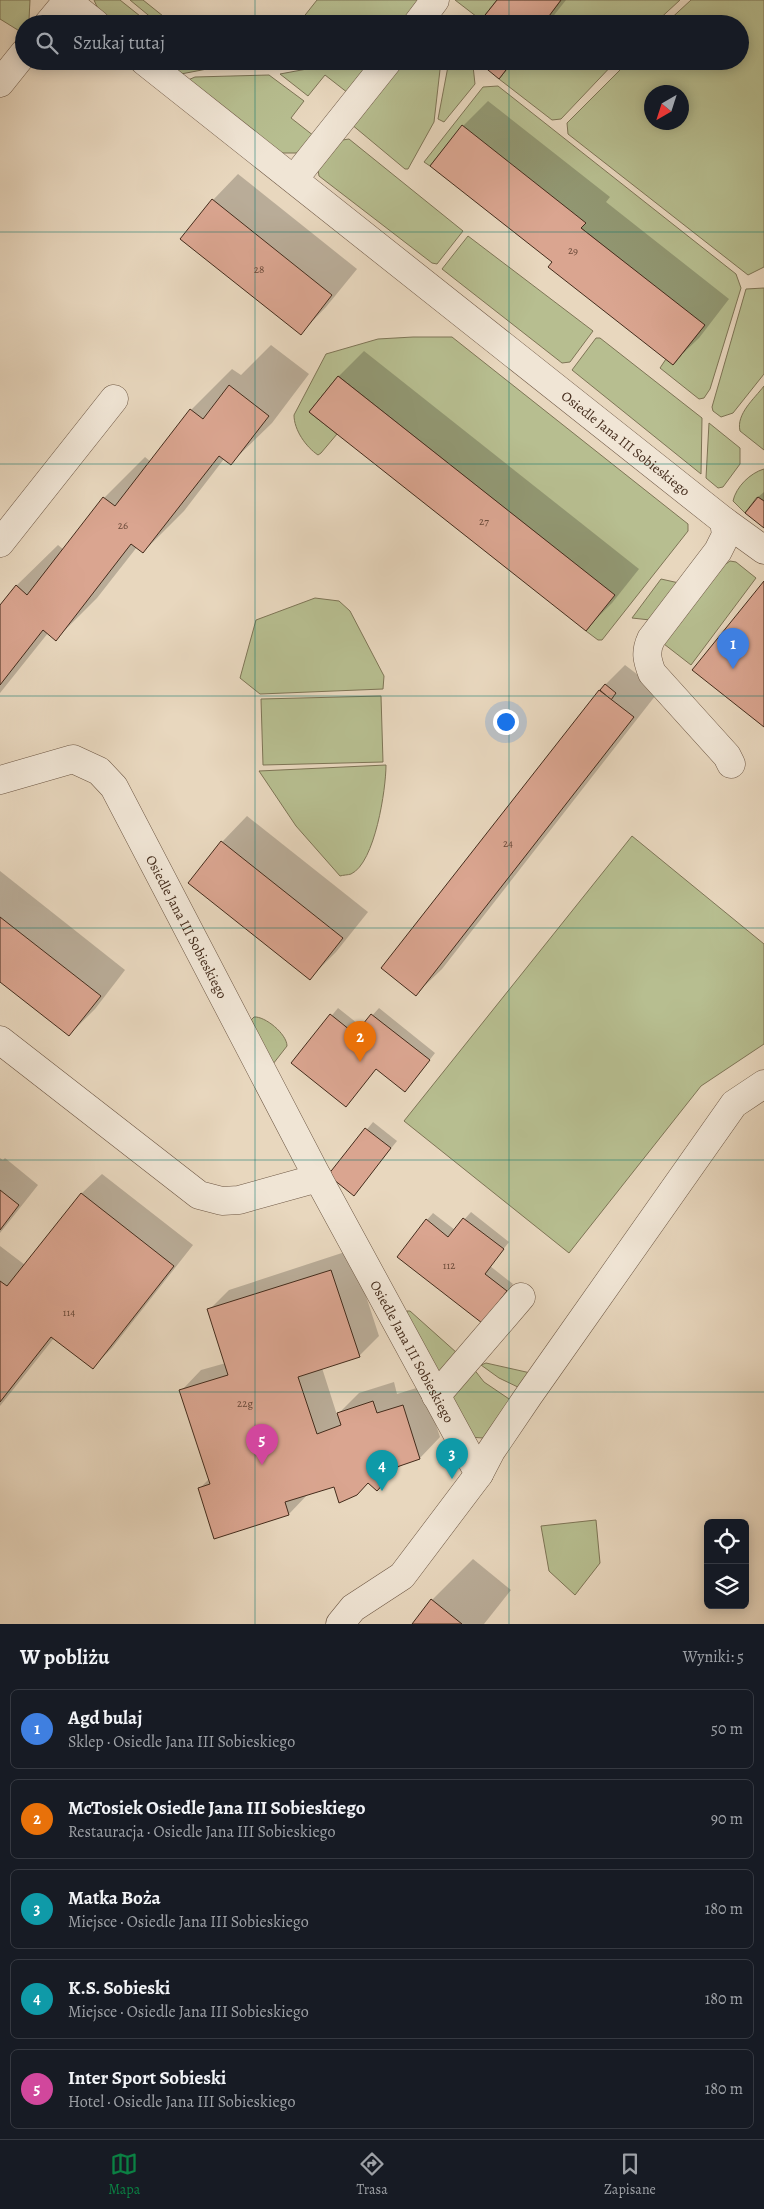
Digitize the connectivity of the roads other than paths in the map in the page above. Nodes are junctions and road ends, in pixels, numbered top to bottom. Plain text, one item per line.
1 (66, 0) edge
2 (436, 0) edge
3 (55, 15) edge
4 (85, 15) edge
5 (424, 15) edge
6 (15, 64) edge
7 (155, 70) edge
8 (381, 70) edge
9 (1, 80) edge
10 (294, 179) junction
11 (114, 399) dead end
12 (724, 521) junction
13 (0, 543) edge
14 (764, 550) edge
15 (731, 764) dead end
16 (0, 780) edge
17 (0, 1040) edge
18 (764, 1084) edge
19 (318, 1178) junction
20 (520, 1297) dead end
21 (436, 1396) junction
22 (479, 1474) junction
23 (340, 1624) edge

1 - 3 street
1 - 4 street
2 - 5 street
6 - 9 street
7 - 10 street, Osiedle Jana III Sobieskiego
8 - 10 street
10 - 12 street, Osiedle Jana III Sobieskiego
11 - 13 street
12 - 14 street, Osiedle Jana III Sobieskiego
12 - 15 street
16 - 19 street, Osiedle Jana III Sobieskiego
17 - 19 street
18 - 22 street
19 - 21 street, Osiedle Jana III Sobieskiego
20 - 21 street
21 - 22 street, Osiedle Jana III Sobieskiego
22 - 23 street

